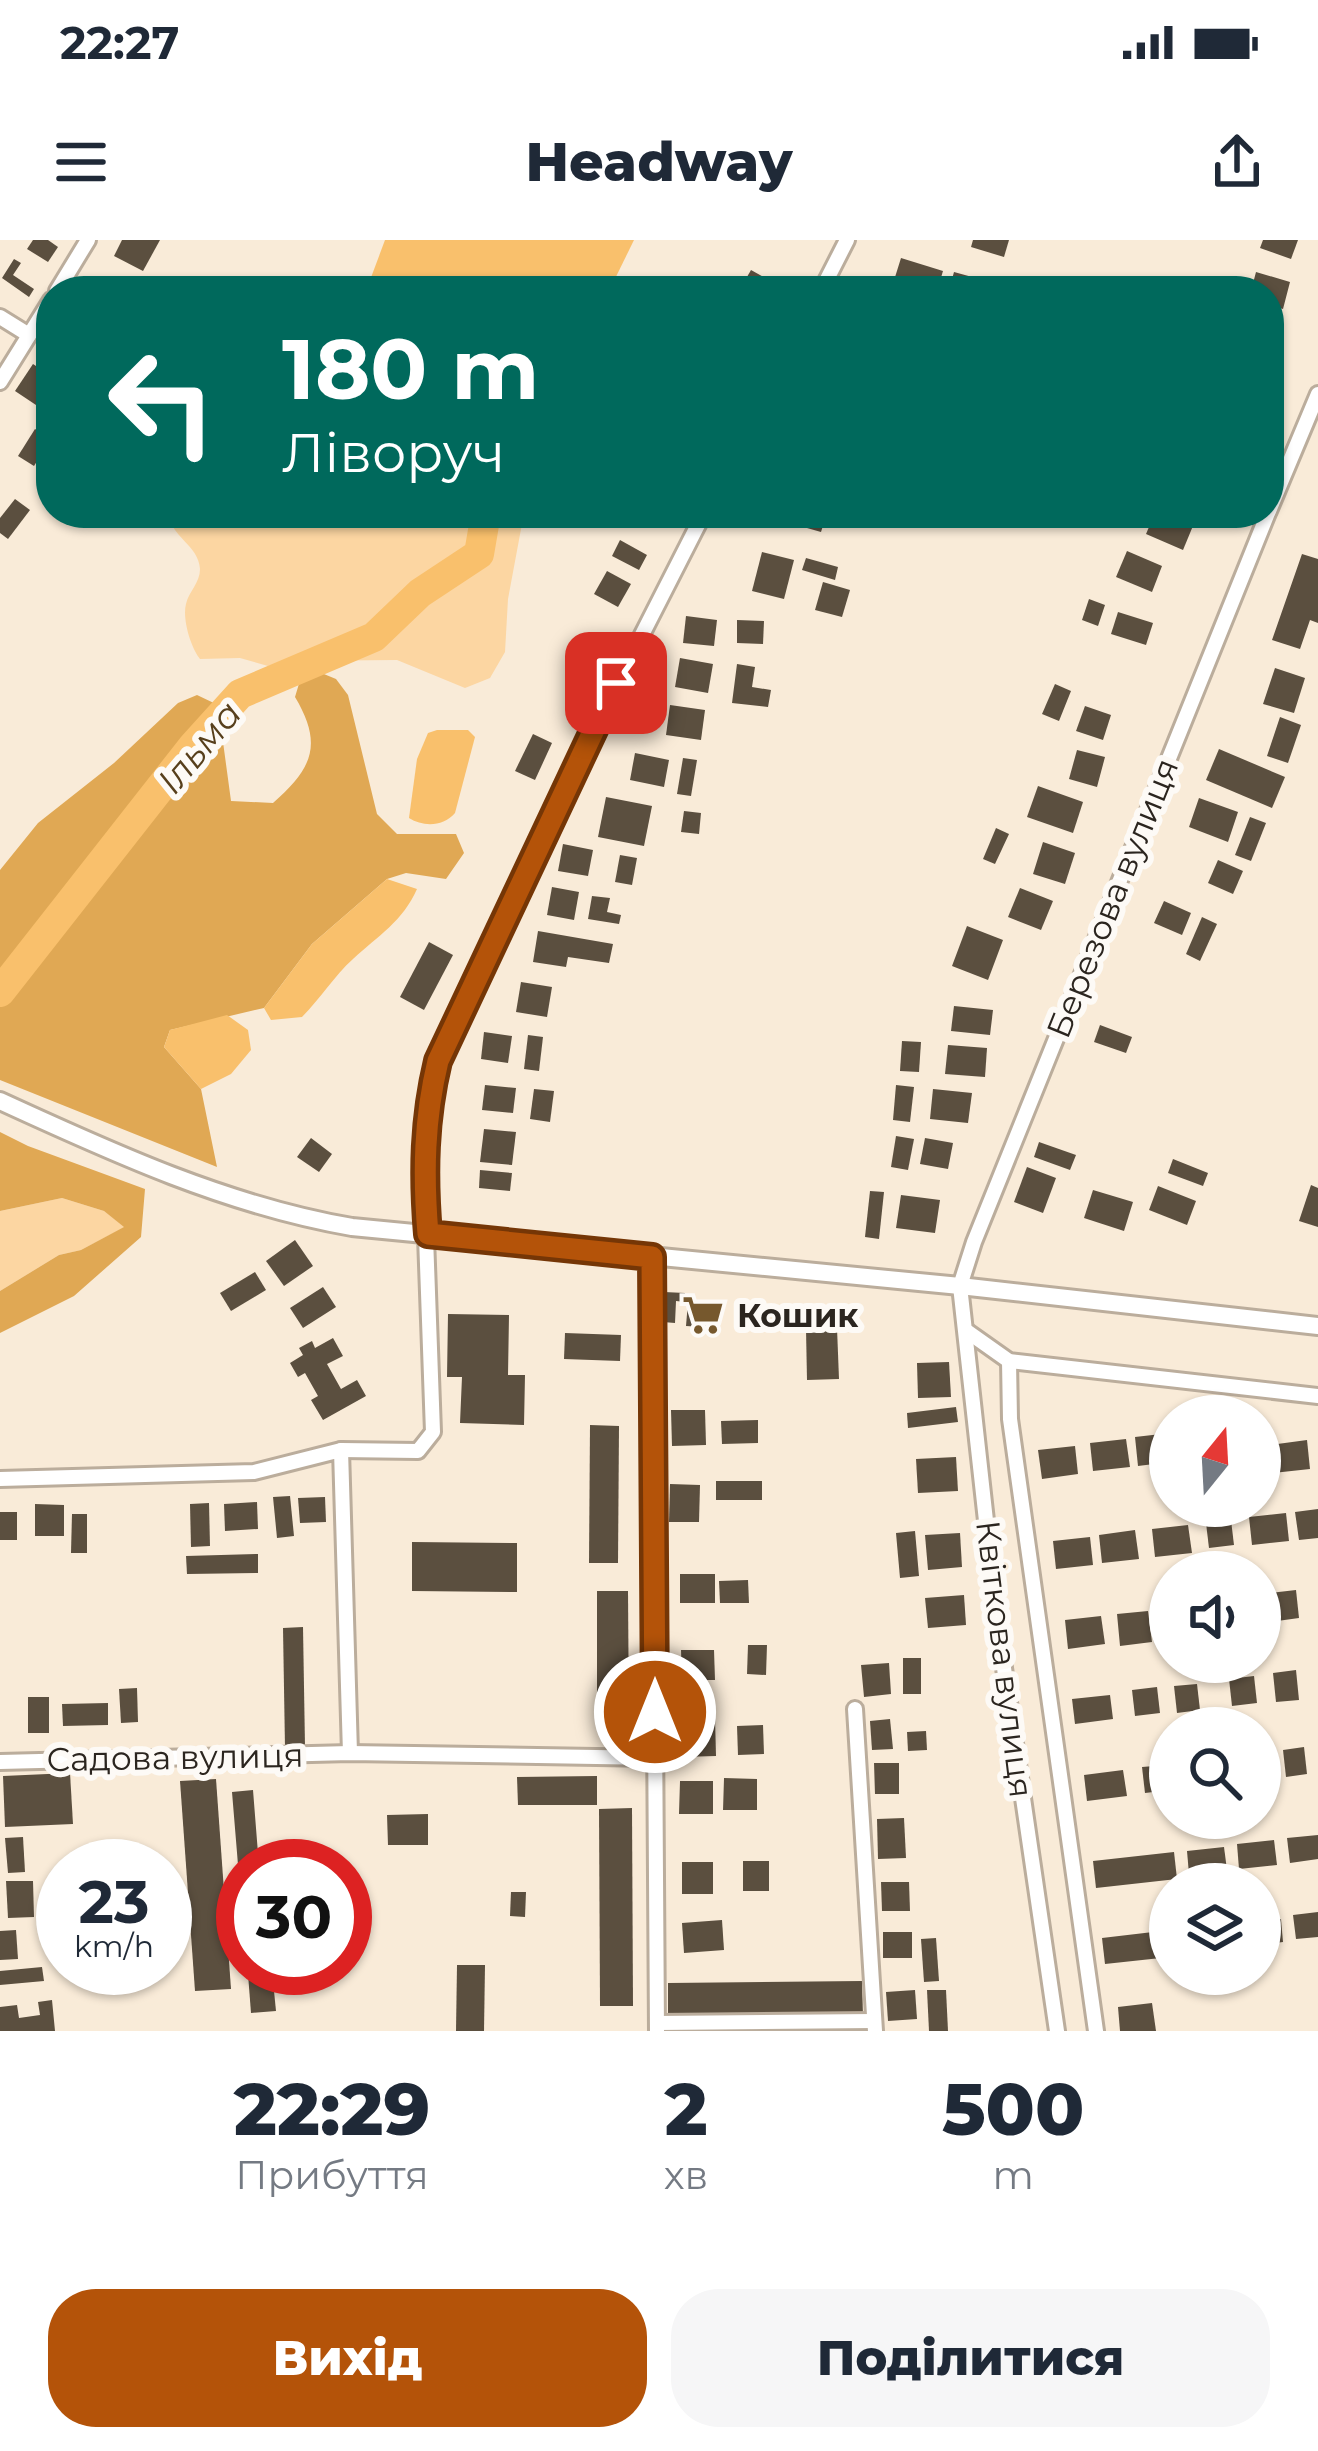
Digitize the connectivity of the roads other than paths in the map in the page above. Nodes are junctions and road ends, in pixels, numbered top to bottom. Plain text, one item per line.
1 (88, 240) edge
2 (847, 240) edge
3 (66, 276) edge
4 (829, 276) edge
5 (0, 317) edge
6 (36, 324) edge
7 (29, 335) junction
8 (0, 382) edge
9 (1318, 394) edge
10 (1284, 476) edge
11 (696, 528) edge
12 (1263, 528) edge
13 (0, 1101) edge
14 (428, 1234) junction
15 (652, 1257) junction
16 (960, 1286) junction
17 (1318, 1325) edge
18 (968, 1332) junction
19 (1010, 1361) junction
20 (1318, 1396) edge
21 (341, 1450) junction
22 (0, 1479) edge
23 (855, 1708) dead end
24 (350, 1753) junction
25 (655, 1757) junction
26 (0, 1762) edge
27 (874, 2026) edge
28 (657, 2027) edge
29 (1057, 2031) edge
30 (1096, 2031) edge

1 - 3 street
2 - 4 street
5 - 7 street
6 - 7 street
7 - 8 street
9 - 10 street, Березова вулиця
11 - 14 street
12 - 16 street, Березова вулиця
13 - 14 street
14 - 15 street
14 - 21 street
15 - 16 street
15 - 25 street
16 - 17 street
16 - 18 street, Квіткова вулиця
18 - 19 street
18 - 29 street, Квіткова вулиця
19 - 20 street
19 - 30 street
21 - 22 street
21 - 24 street, Садова вулиця
23 - 27 street
24 - 25 street, Садова вулиця
24 - 26 street, Садова вулиця
25 - 28 street
27 - 28 street

